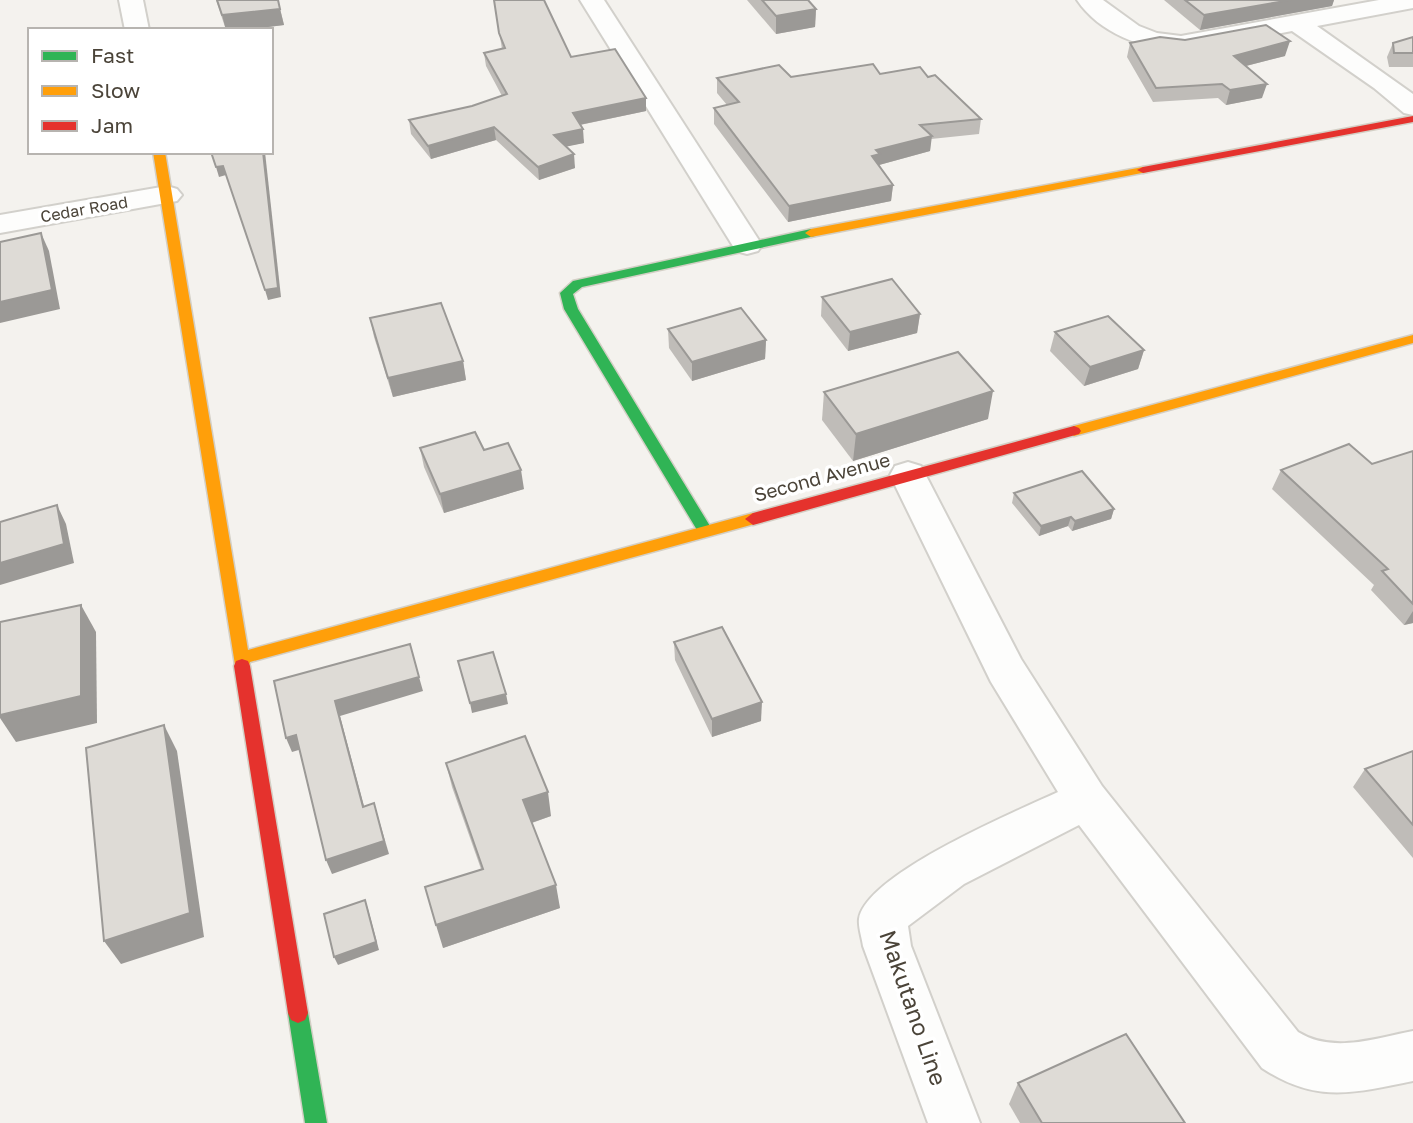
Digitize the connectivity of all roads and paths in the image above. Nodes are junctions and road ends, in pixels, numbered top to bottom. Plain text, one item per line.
1 (131, 0) edge
2 (592, 0) edge
3 (1090, 0) edge
4 (1413, 1) edge
5 (1295, 22) junction
6 (137, 28) edge
7 (1413, 107) edge
8 (1413, 119) edge
9 (159, 154) edge
10 (167, 195) junction
11 (0, 224) edge
12 (747, 245) junction
13 (1413, 339) edge
14 (908, 475) junction
15 (705, 531) junction
16 (242, 658) junction
17 (1086, 800) junction
18 (1413, 1056) edge
19 (316, 1123) edge
20 (954, 1123) edge

1 - 6 street
2 - 12 street
3 - 5 street
4 - 5 street
5 - 7 street
8 - 12 street
9 - 10 street
10 - 11 street, Cedar Road
10 - 16 street
12 - 15 street
13 - 14 street, Second Avenue
14 - 15 street, Second Avenue
14 - 17 street
15 - 16 street, Second Avenue
16 - 19 street
17 - 18 street
17 - 20 street, Makutano Line

